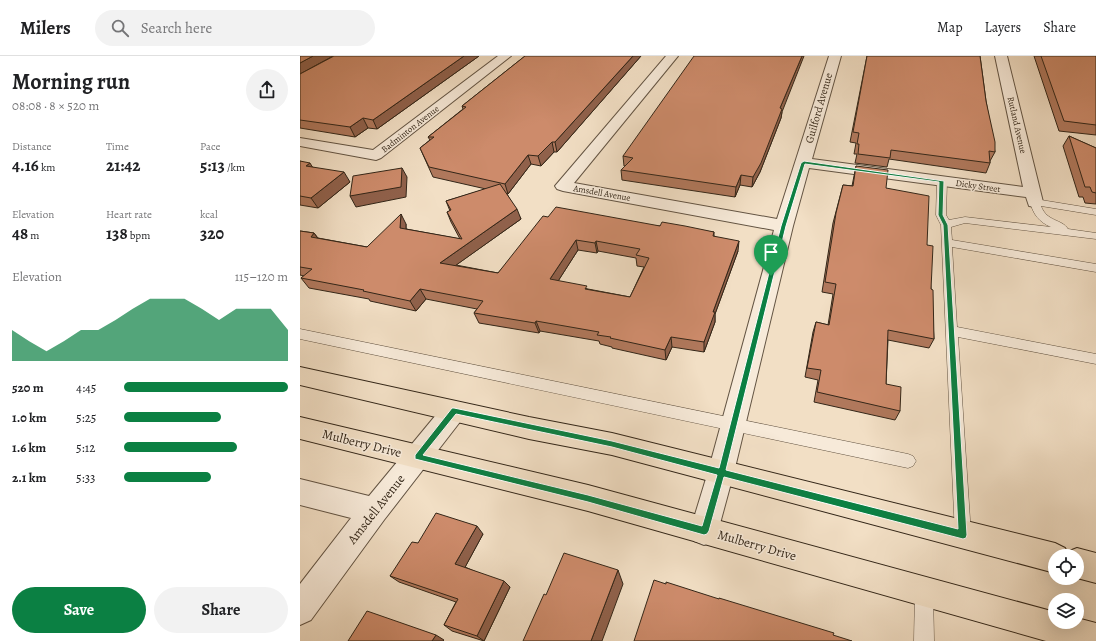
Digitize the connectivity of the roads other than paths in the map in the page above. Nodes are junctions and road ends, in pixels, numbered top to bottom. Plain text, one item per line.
1 (504, 56) edge
2 (672, 56) edge
3 (835, 56) edge
4 (1000, 56) edge
5 (300, 142) edge
6 (804, 163) junction
7 (942, 181) junction
8 (1034, 198) junction
9 (1096, 212) edge
10 (946, 225) junction
11 (784, 226) junction
12 (1072, 233) junction
13 (1096, 236) edge
14 (947, 243) junction
15 (1096, 268) edge
16 (951, 331) junction
17 (300, 334) edge
18 (1096, 359) edge
19 (300, 376) edge
20 (454, 411) junction
21 (733, 425) junction
22 (300, 428) edge
23 (417, 457) junction
24 (908, 461) dead end
25 (721, 472) junction
26 (300, 492) edge
27 (374, 511) junction
28 (704, 531) junction
29 (963, 535) junction
30 (1048, 556) edge
31 (1084, 565) edge
32 (1096, 568) edge
33 (924, 592) junction
34 (300, 609) edge
35 (1034, 631) edge
36 (1085, 638) edge
37 (924, 641) edge

1 - 5 street, Badminton Avenue
2 - 11 street, Amsdell Avenue
3 - 6 street, Guilford Avenue
4 - 8 street, Rutland Avenue
6 - 7 street, Dicky Street
6 - 11 street, Guilford Avenue
7 - 8 street, Dicky Street
7 - 10 lane
8 - 9 lane
8 - 12 lane
10 - 12 lane
10 - 14 lane
11 - 21 street, Guilford Avenue
12 - 13 lane
14 - 15 lane
14 - 16 lane
16 - 18 lane
16 - 29 lane
17 - 21 lane
19 - 20 main road
20 - 23 street, Amsdell Avenue
20 - 25 main road
21 - 24 lane
21 - 25 street, Guilford Avenue
22 - 23 main road, Mulberry Drive
23 - 27 street, Amsdell Avenue
23 - 28 main road, Mulberry Drive
25 - 28 street, Guilford Avenue
25 - 29 main road
26 - 27 street
27 - 34 street, Amsdell Avenue
28 - 33 main road, Mulberry Drive
29 - 30 main road
31 - 32 main road
33 - 35 main road, Mulberry Drive
33 - 37 lane
35 - 36 main road, Mulberry Drive

